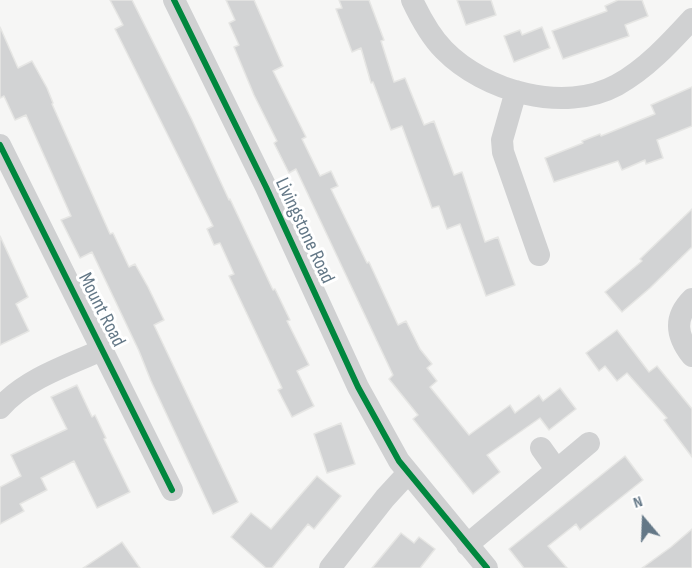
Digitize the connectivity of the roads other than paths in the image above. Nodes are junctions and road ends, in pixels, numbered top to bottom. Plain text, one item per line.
1 (174, 0) edge
2 (412, 0) edge
3 (692, 19) edge
4 (516, 91) junction
5 (0, 145) edge
6 (539, 255) dead end
7 (692, 299) edge
8 (102, 350) junction
9 (692, 356) edge
10 (0, 408) edge
11 (590, 443) dead end
12 (541, 448) dead end
13 (556, 469) junction
14 (408, 473) junction
15 (172, 490) dead end
16 (467, 545) junction
17 (330, 568) edge
18 (487, 568) edge

1 - 14 street, Livingstone Road
2 - 4 street
3 - 4 street
4 - 6 street
5 - 8 street, Mount Road
7 - 9 street
8 - 10 street
8 - 15 street, Mount Road
11 - 13 street
12 - 13 street
13 - 16 street
14 - 16 street, Livingstone Road
14 - 17 street
16 - 18 street, Livingstone Road

